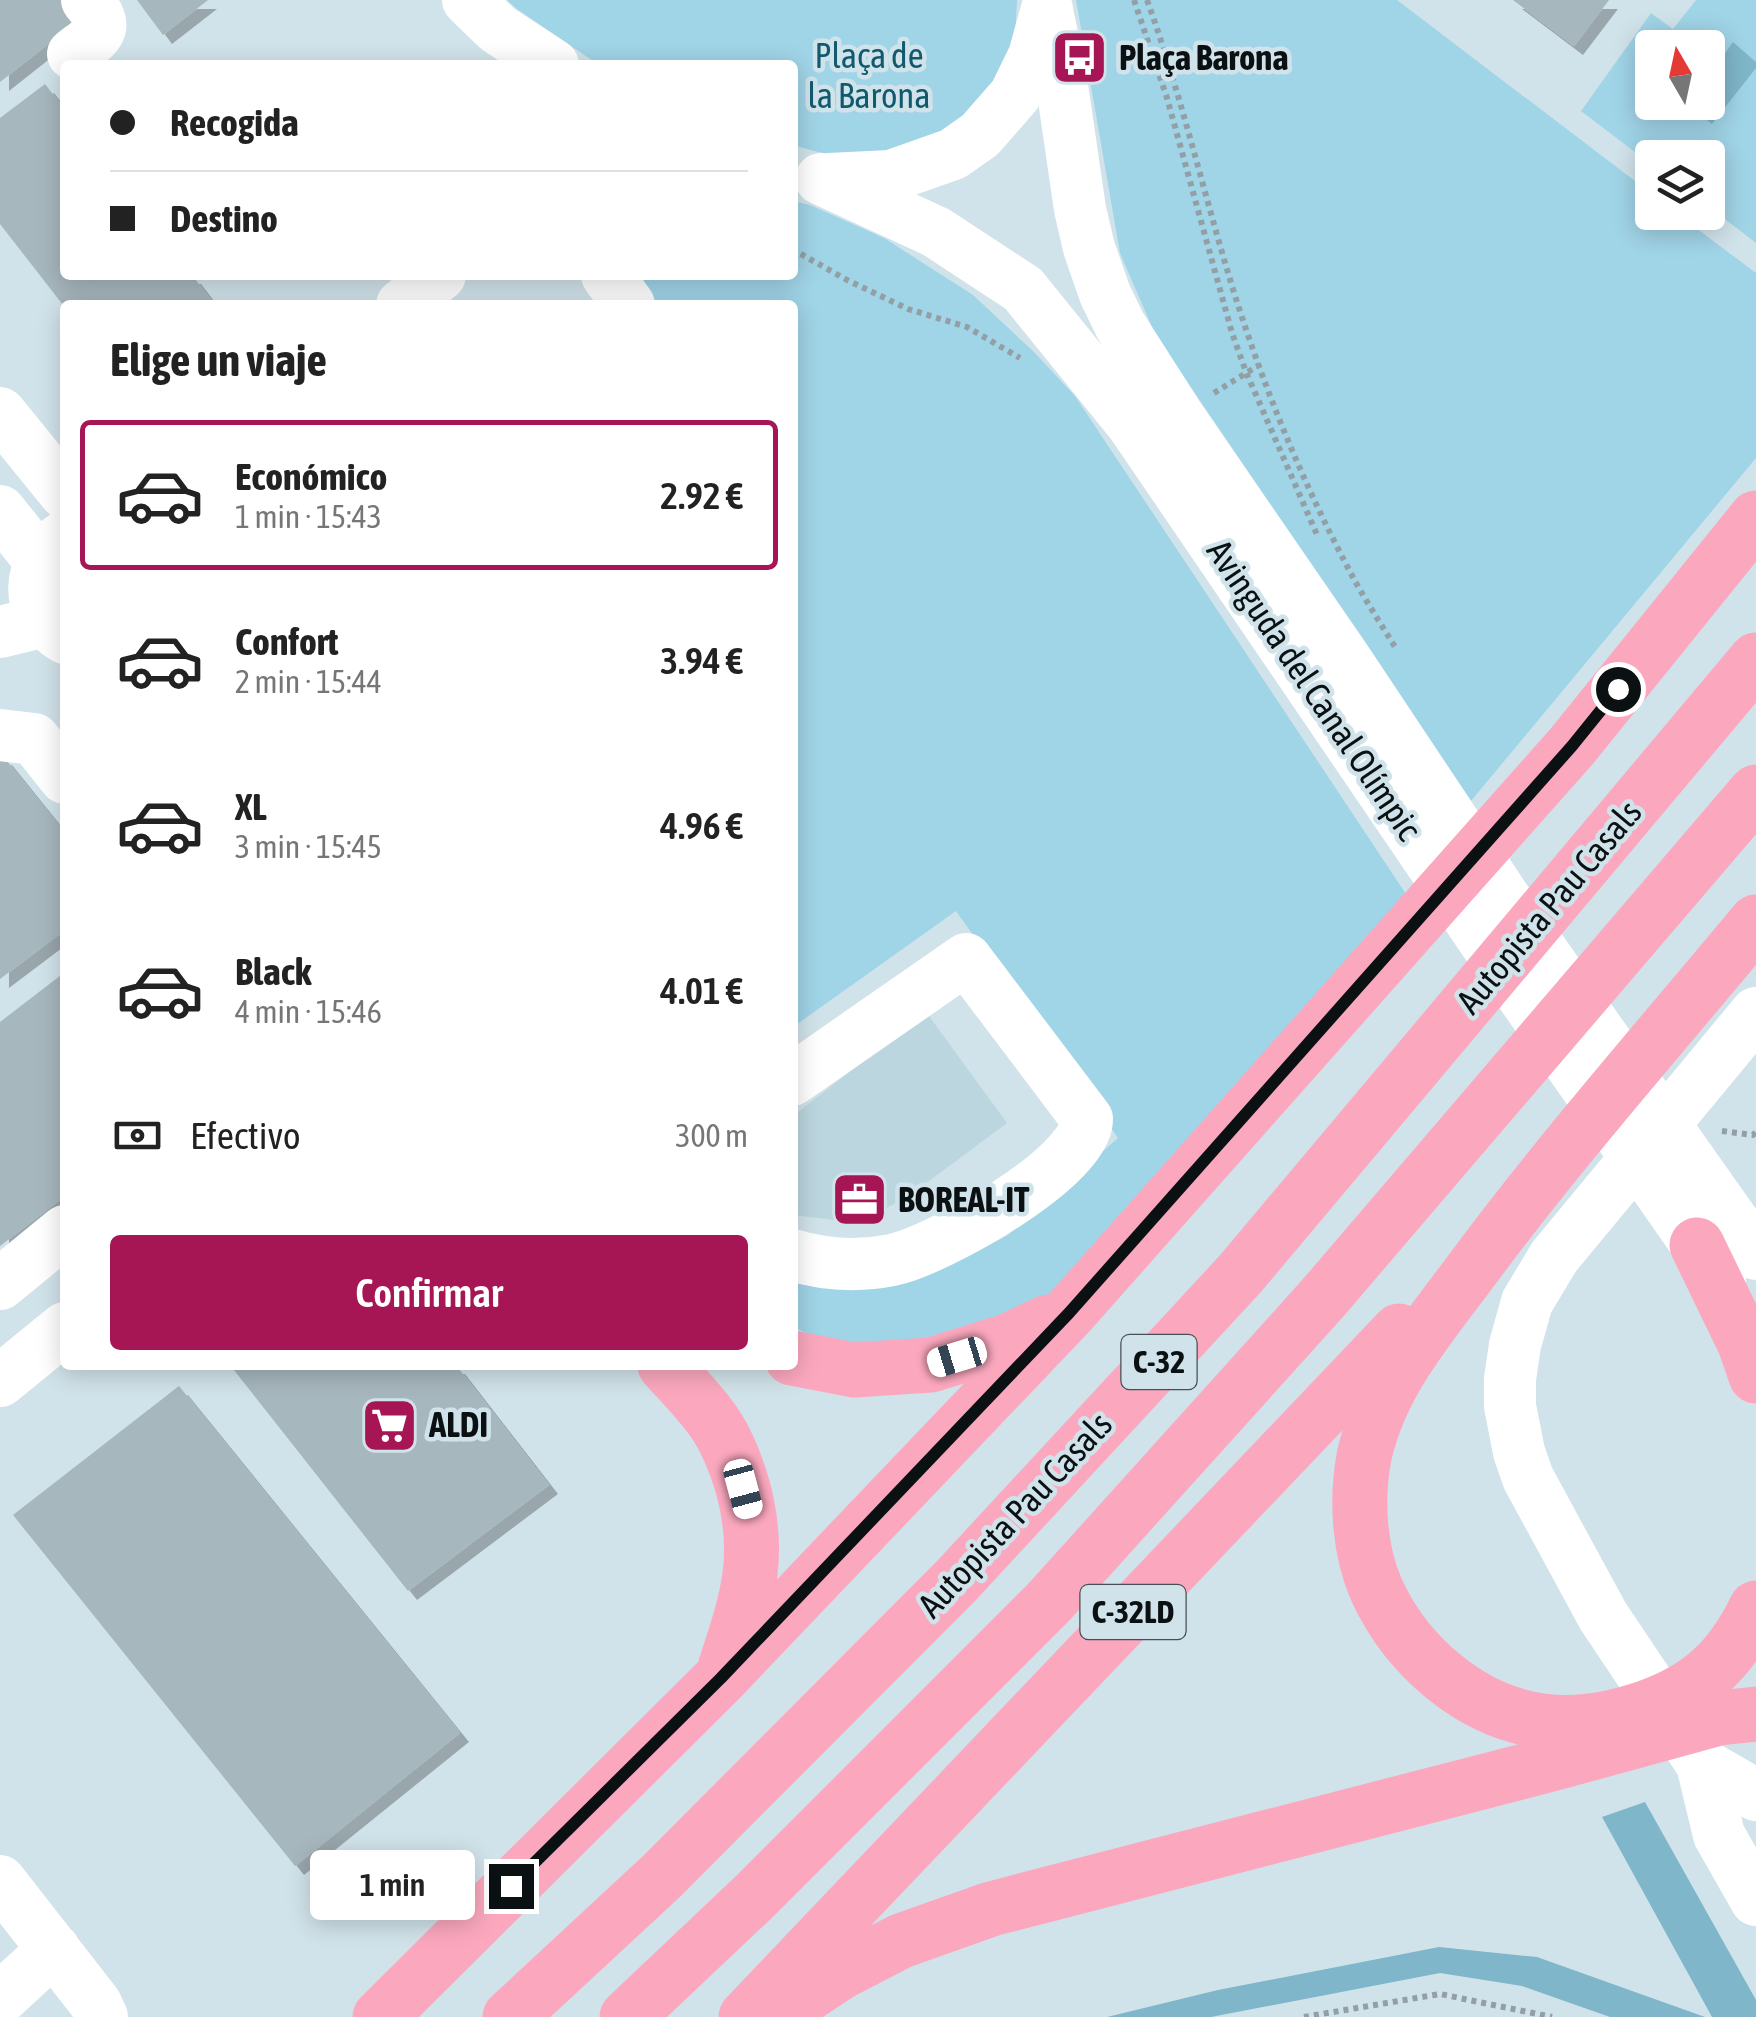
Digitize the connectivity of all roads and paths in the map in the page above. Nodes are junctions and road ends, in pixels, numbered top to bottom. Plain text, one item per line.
1 (87, 0) edge
2 (468, 0) edge
3 (1134, 0) edge
4 (1147, 0) edge
5 (1047, 6) edge
6 (73, 54) dead end
7 (545, 60) edge
8 (807, 176) edge
9 (798, 252) edge
10 (434, 280) edge
11 (408, 300) edge
12 (1023, 360) dead end
13 (1258, 365) junction
14 (1246, 372) junction
15 (1206, 399) dead end
16 (0, 413) edge
17 (60, 487) edge
18 (0, 511) edge
19 (1756, 518) edge
20 (1320, 539) dead end
21 (53, 549) edge
22 (37, 630) edge
23 (1398, 652) dead end
24 (1756, 660) edge
25 (0, 736) edge
26 (60, 772) edge
27 (1756, 792) edge
28 (1418, 805) junction
29 (1756, 922) edge
30 (1756, 1013) edge
31 (798, 1076) edge
32 (1756, 1132) edge
33 (1710, 1153) junction
34 (1519, 1206) junction
35 (60, 1235) edge
36 (1698, 1245) junction
37 (1756, 1254) edge
38 (798, 1256) edge
39 (0, 1284) edge
40 (1069, 1313) junction
41 (60, 1332) edge
42 (1756, 1339) edge
43 (798, 1359) edge
44 (670, 1370) edge
45 (1756, 1376) edge
46 (0, 1380) edge
47 (1756, 1608) edge
48 (721, 1678) junction
49 (1723, 1717) edge
50 (1550, 1742) junction
51 (1756, 1795) edge
52 (0, 1881) edge
53 (1755, 1885) edge
54 (54, 1949) junction
55 (0, 2000) edge
56 (102, 2017) edge
57 (380, 2017) edge
58 (510, 2017) edge
59 (628, 2017) edge
60 (746, 2017) edge
61 (774, 2017) edge
62 (1304, 2017) edge
63 (1552, 2017) edge

1 - 6 street
2 - 7 street
3 - 14 path
4 - 13 path
5 - 8 street
5 - 28 street, Avinguda del Canal Olímpic
8 - 28 street, Avinguda del Canal Olímpic
9 - 12 path
10 - 11 street
13 - 14 path
13 - 23 path
14 - 15 path
14 - 20 path
16 - 17 street
18 - 21 street
19 - 40 highway
21 - 22 street
24 - 58 highway, Autopista Pau Casals / C-32
25 - 26 street
27 - 59 highway, C-32
28 - 33 street, Avinguda del Canal Olímpic
28 - 36 street, Avinguda del Canal Olímpic
29 - 34 highway, C-32LD
30 - 49 street
31 - 38 street
32 - 33 path
33 - 37 street, Avinguda del Canal Olímpic
34 - 50 highway
34 - 60 highway, C-32LD
35 - 39 street
36 - 42 street, Avinguda del Canal Olímpic
36 - 45 highway
40 - 43 highway
40 - 48 highway
41 - 46 street
44 - 48 highway
47 - 49 highway
48 - 57 highway
49 - 50 highway
49 - 51 street
49 - 53 street
50 - 61 highway
52 - 54 street
54 - 55 street
54 - 56 street
62 - 63 path

